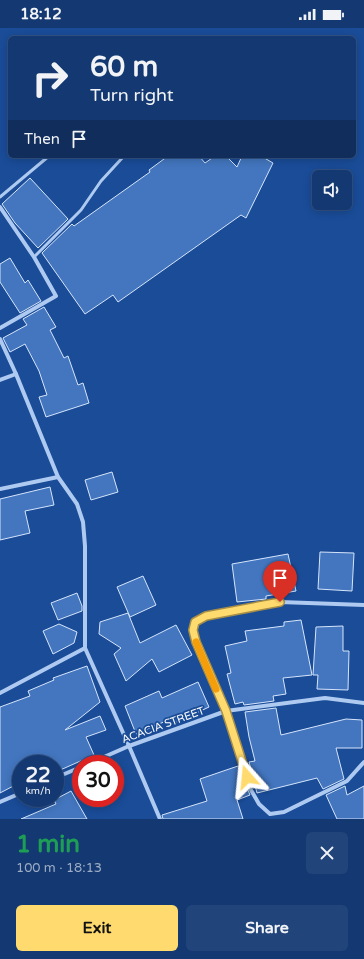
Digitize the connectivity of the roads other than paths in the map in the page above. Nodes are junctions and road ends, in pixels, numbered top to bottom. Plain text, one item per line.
1 (47, 158) edge
2 (122, 158) edge
3 (0, 197) edge
4 (0, 207) edge
5 (34, 257) junction
6 (0, 328) edge
7 (0, 339) edge
8 (16, 374) junction
9 (0, 380) edge
10 (58, 477) junction
11 (0, 489) edge
12 (364, 605) edge
13 (85, 648) junction
14 (0, 693) edge
15 (364, 703) edge
16 (226, 711) junction
17 (129, 746) junction
18 (108, 755) edge
19 (364, 762) edge
20 (12, 797) edge
21 (0, 802) edge
22 (160, 819) edge

1 - 3 lane
2 - 5 lane
4 - 5 street
5 - 6 street
7 - 8 street
8 - 9 street
8 - 10 street
10 - 11 street
10 - 13 street
12 - 16 street
13 - 14 street
13 - 17 street
15 - 16 street, ACACIA STREET
16 - 17 street, ACACIA STREET
16 - 19 street
17 - 18 street, ACACIA STREET
17 - 22 street
20 - 21 street

